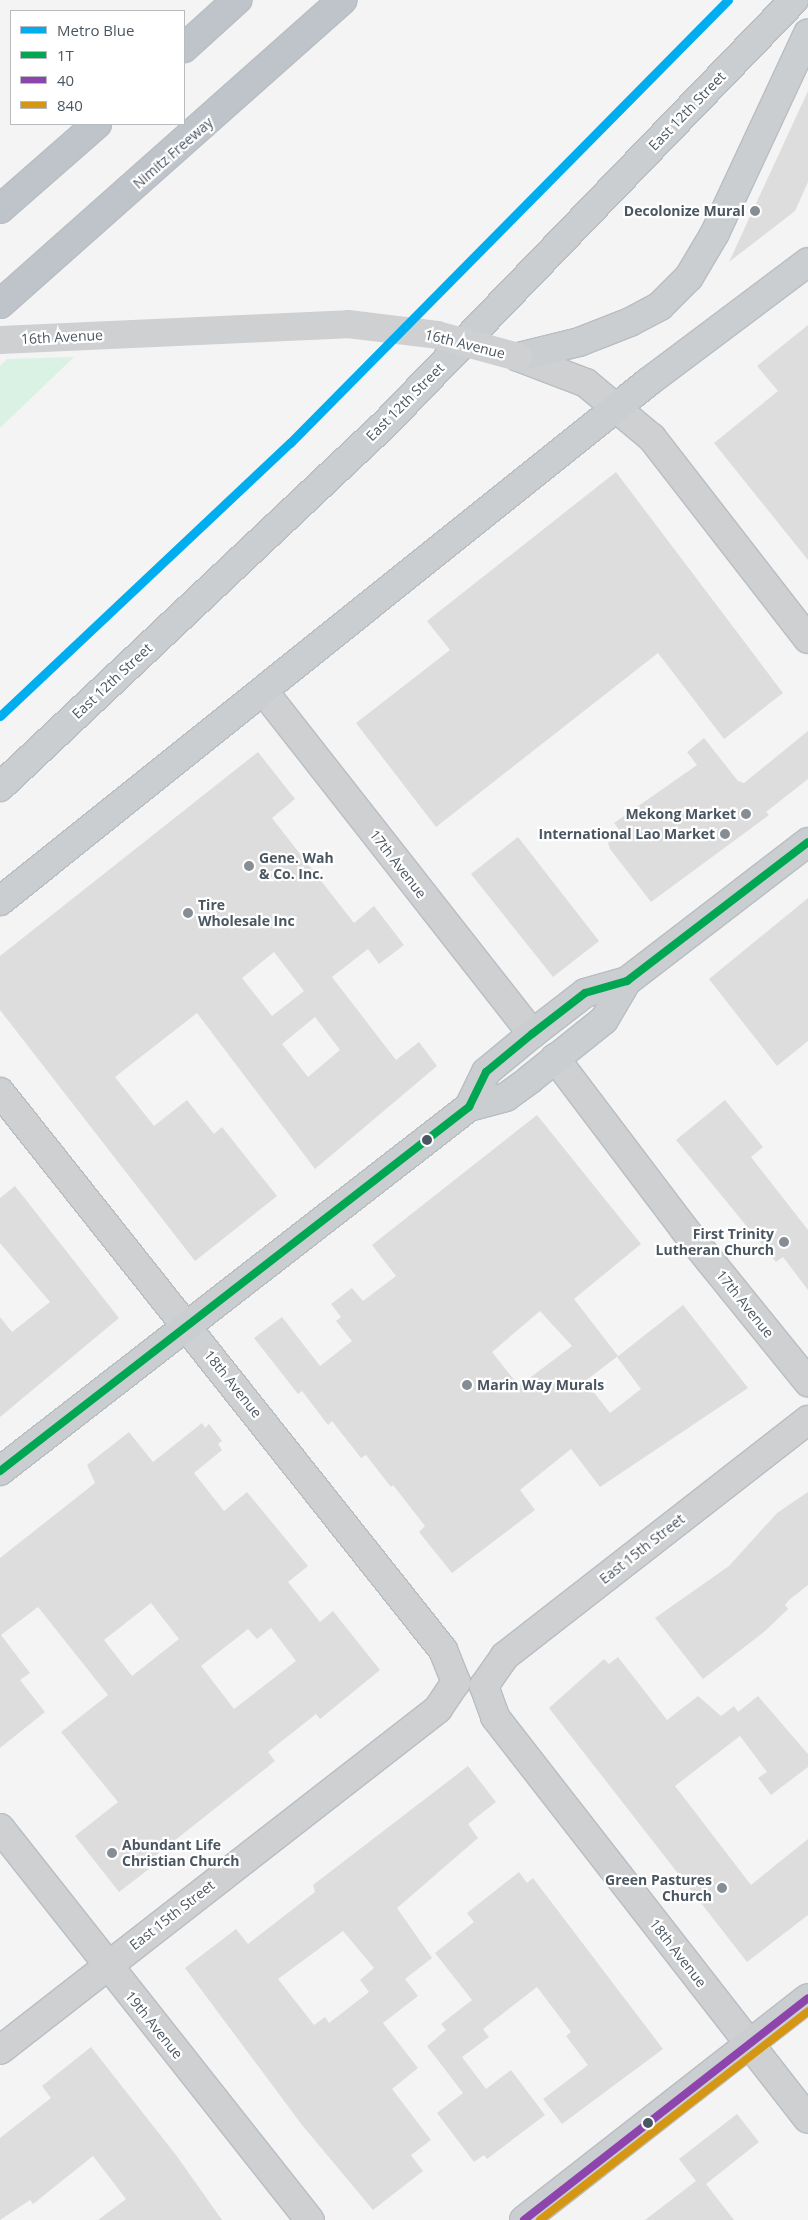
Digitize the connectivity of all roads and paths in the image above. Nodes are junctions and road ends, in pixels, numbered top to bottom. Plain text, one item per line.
1 (237, 0) edge
2 (343, 0) edge
3 (794, 0) edge
4 (808, 34) edge
5 (185, 47) edge
6 (97, 125) edge
7 (0, 209) edge
8 (808, 262) edge
9 (0, 304) edge
10 (0, 340) edge
11 (529, 361) junction
12 (619, 407) junction
13 (808, 639) edge
14 (265, 693) junction
15 (0, 787) edge
16 (808, 842) edge
17 (0, 901) edge
18 (627, 981) junction
19 (532, 1034) junction
20 (555, 1058) junction
21 (0, 1092) edge
22 (469, 1107) junction
23 (185, 1326) junction
24 (808, 1382) edge
25 (808, 1420) edge
26 (0, 1471) edge
27 (456, 1682) joint
28 (484, 1686) joint
29 (0, 1828) edge
30 (107, 1966) junction
31 (808, 1998) edge
32 (749, 2044) junction
33 (0, 2050) edge
34 (808, 2119) edge
35 (310, 2220) edge
36 (524, 2220) edge

1 - 5 highway
2 - 9 highway, Nimitz Freeway
3 - 15 main road, East 12th Street
4 - 11 main road
6 - 7 highway
8 - 12 main road
10 - 11 street, 16th Avenue, bridge
11 - 12 street, 16th Avenue
12 - 13 street, 16th Avenue
12 - 14 main road
14 - 17 main road
14 - 19 street, 17th Avenue
16 - 18 main road
18 - 19 main road
18 - 20 main road
19 - 22 main road
20 - 22 main road
20 - 24 street, 17th Avenue
21 - 23 street, 18th Avenue
22 - 23 main road
23 - 26 main road
23 - 27 street, 18th Avenue
25 - 28 street, East 15th Street
27 - 30 street, East 15th Street
28 - 32 street, 18th Avenue
29 - 30 street, 19th Avenue
30 - 33 street, East 15th Street
30 - 35 street, 19th Avenue
31 - 32 main road
32 - 34 street, 18th Avenue
32 - 36 main road

